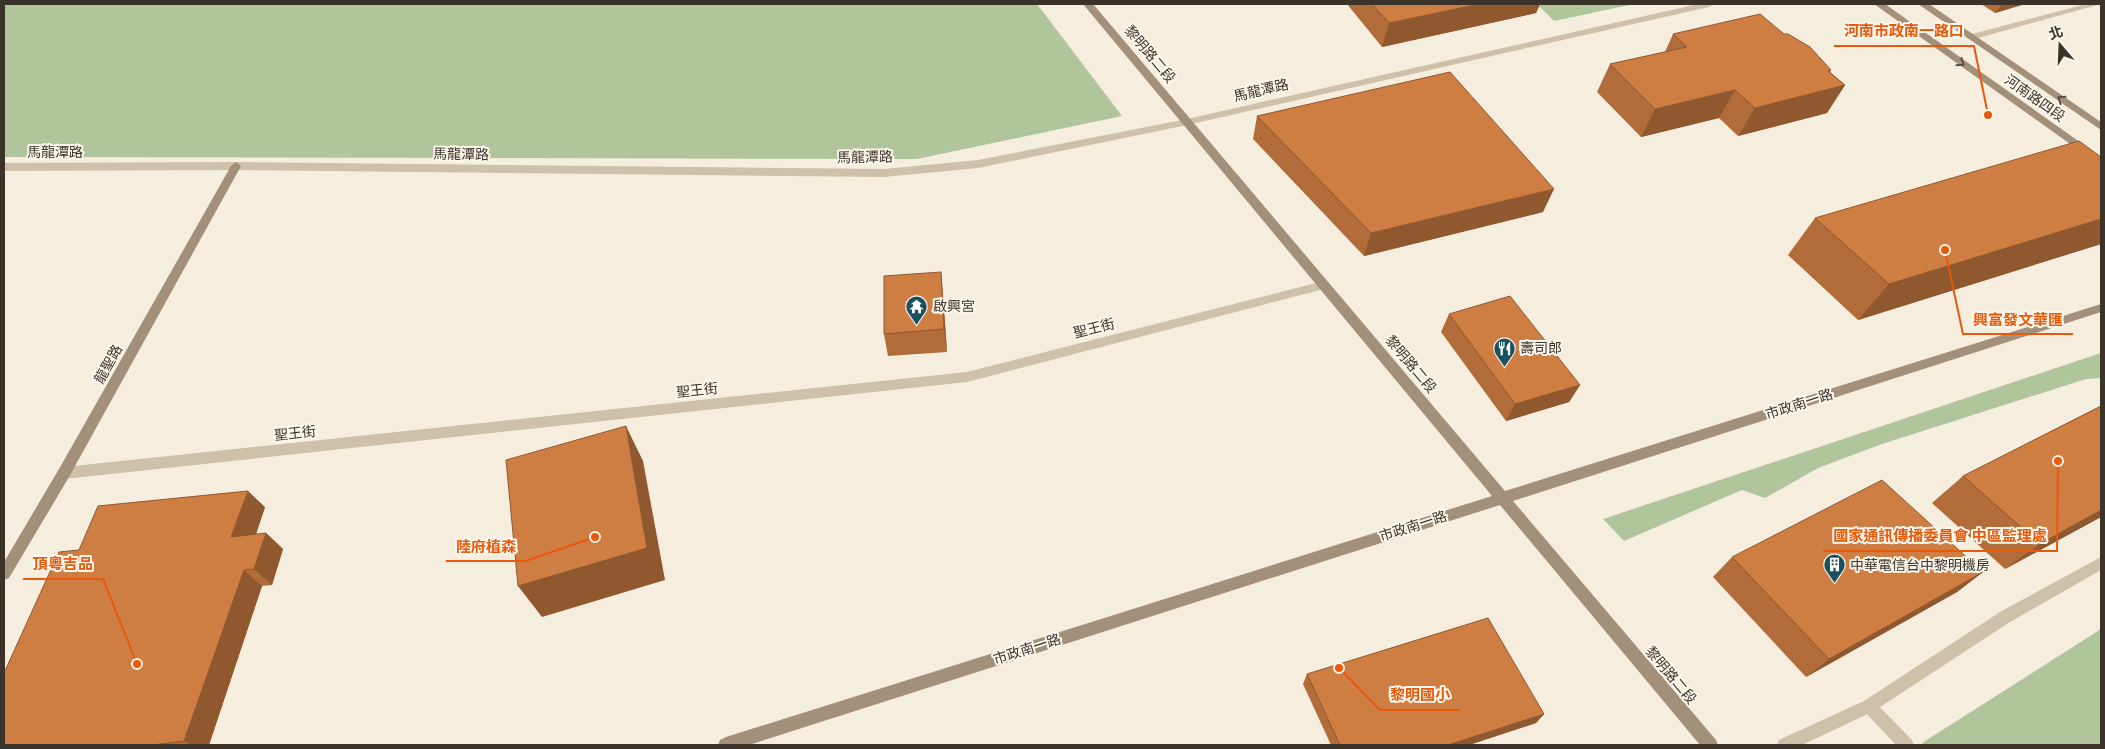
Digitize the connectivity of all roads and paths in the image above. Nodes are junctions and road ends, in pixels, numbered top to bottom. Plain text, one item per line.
1 (1088, 4) edge
2 (1709, 4) edge
3 (1879, 4) edge
4 (1923, 4) edge
5 (2096, 4) edge
6 (1971, 37) junction
7 (1187, 122) junction
8 (2101, 127) edge
9 (2101, 162) edge
10 (236, 166) junction
11 (4, 167) edge
12 (1324, 285) junction
13 (2101, 308) edge
14 (64, 473) junction
15 (1503, 497) junction
16 (2101, 563) edge
17 (4, 574) edge
18 (1869, 706) junction
19 (726, 745) edge
20 (1710, 745) edge
21 (1785, 745) edge
22 (1906, 745) edge

1 - 7 street, 黎明路二段
2 - 7 street, 馬龍潭路
3 -> 9 street, 河南路四段
4 - 6 street, 河南路四段
5 - 6 street
8 -> 6 street, 河南路四段
7 - 10 street, 馬龍潭路
7 - 12 street, 黎明路二段
10 - 11 street, 馬龍潭路
10 - 14 street, 龍聖路
12 - 14 street, 聖王街
12 - 15 street, 黎明路二段
13 - 15 street, 市政南一路
14 - 17 street, 龍聖路
15 - 19 street, 市政南一路
15 - 20 street, 黎明路二段
16 - 18 street
18 - 21 street
18 - 22 street

